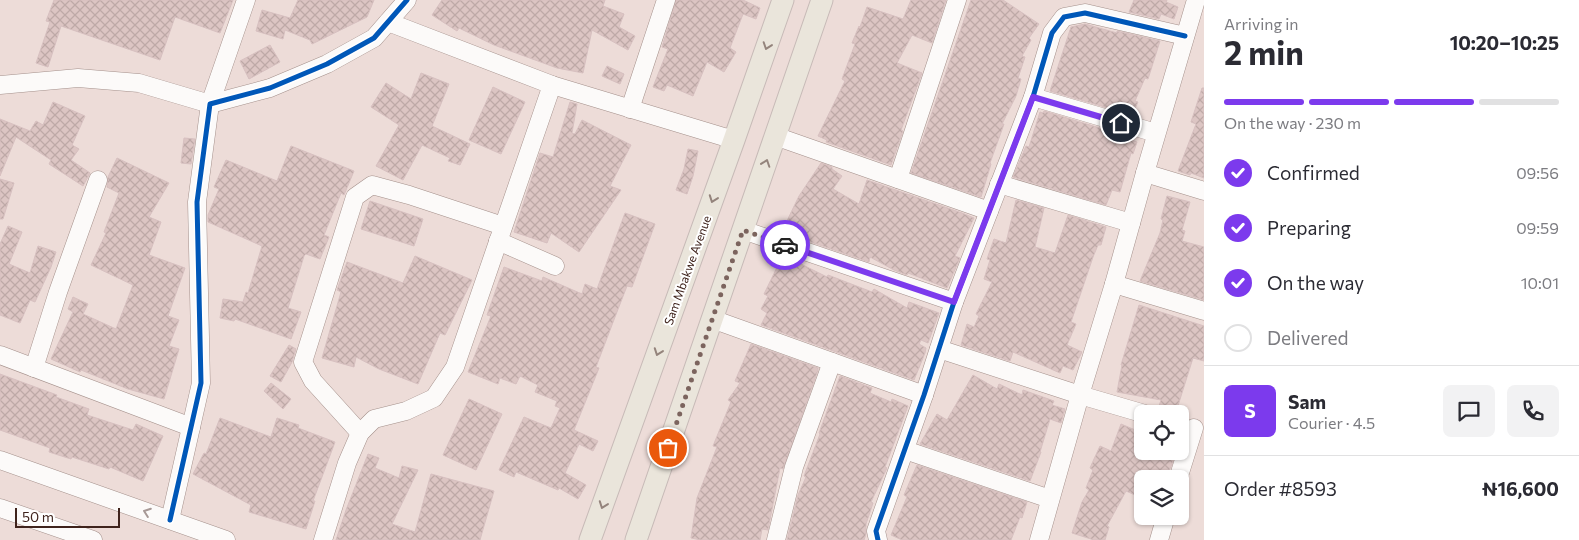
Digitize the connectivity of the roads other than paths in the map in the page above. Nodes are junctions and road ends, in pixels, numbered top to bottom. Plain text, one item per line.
1 (246, 0) edge
2 (407, 0) edge
3 (666, 0) edge
4 (783, 0) edge
5 (822, 0) edge
6 (957, 0) edge
7 (1196, 0) edge
8 (388, 22) junction
9 (1185, 36) junction
10 (0, 85) edge
11 (552, 85) junction
12 (1033, 97) junction
13 (210, 104) junction
14 (630, 109) junction
15 (1156, 133) junction
16 (775, 136) junction
17 (734, 140) junction
18 (1145, 174) junction
19 (898, 179) junction
20 (98, 180) dead end
21 (999, 184) junction
22 (1204, 191) edge
23 (989, 211) junction
24 (1131, 224) junction
25 (743, 230) junction
26 (500, 233) junction
27 (555, 266) dead end
28 (1114, 284) junction
29 (954, 302) junction
30 (1204, 311) edge
31 (712, 319) junction
32 (939, 349) junction
33 (0, 355) edge
34 (832, 362) junction
35 (34, 368) junction
36 (924, 395) junction
37 (1080, 395) junction
38 (1134, 411) edge
39 (191, 427) junction
40 (1193, 427) edge
41 (360, 432) junction
42 (905, 450) junction
43 (0, 460) edge
44 (1181, 470) edge
45 (1050, 500) junction
46 (1, 513) edge
47 (170, 520) junction
48 (1163, 525) edge
49 (93, 540) edge
50 (226, 540) edge
51 (323, 540) edge
52 (590, 540) edge
53 (636, 540) edge
54 (776, 540) edge
55 (878, 540) edge
56 (1039, 540) edge
57 (1159, 540) edge

1 - 13 street
2 - 8 street
3 - 14 street
4 -> 17 main road, Sam Mbakwe Avenue
5 - 16 main road
6 - 19 street
7 - 9 street
8 - 11 street
8 - 13 street
9 - 12 street
9 - 15 street
10 - 13 street
11 - 14 street
11 - 26 street
12 - 15 street
12 - 21 street
13 - 39 street
14 - 17 street
15 - 18 street
16 - 19 street
25 -> 16 main road
17 -> 52 main road, Sam Mbakwe Avenue
18 - 22 street
18 - 24 street
19 - 23 street
20 - 35 street
21 - 23 street
21 - 24 street
23 - 29 street
24 - 28 street
25 - 29 street
25 - 31 main road
26 - 27 street
26 - 41 street
26 - 41 street
28 - 30 street
28 - 37 street
29 - 32 street
31 - 34 street
31 - 53 main road
32 - 36 street
32 - 37 street
33 - 35 street
34 - 36 street
34 - 54 street
35 - 39 street
36 - 42 street
37 - 38 street
37 - 45 street
39 - 47 street
40 - 44 street
41 - 51 street
42 - 45 street
42 - 55 street
47 -> 43 street
45 - 56 street
46 - 49 street
47 - 50 street
48 - 57 street

